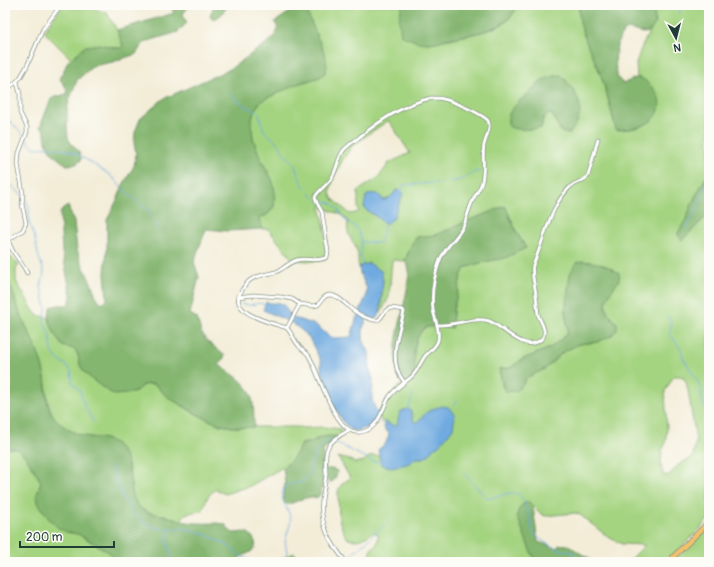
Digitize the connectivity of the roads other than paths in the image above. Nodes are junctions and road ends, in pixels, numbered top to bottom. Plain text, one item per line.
1 (61, 5) edge
2 (17, 82) junction
3 (5, 90) edge
4 (598, 139) dead end
5 (27, 273) dead end
6 (238, 297) junction
7 (300, 304) junction
8 (437, 325) junction
9 (287, 328) junction
10 (404, 382) junction
11 (349, 430) junction
12 (709, 520) edge
13 (346, 562) edge
14 (668, 562) edge

1 - 2 street
2 - 3 street
2 - 5 street
4 - 8 street
6 - 7 street
6 - 8 street
6 - 9 street
7 - 9 street
7 - 10 street
8 - 10 street
9 - 11 street
10 - 11 street
11 - 13 street
12 - 14 main road

